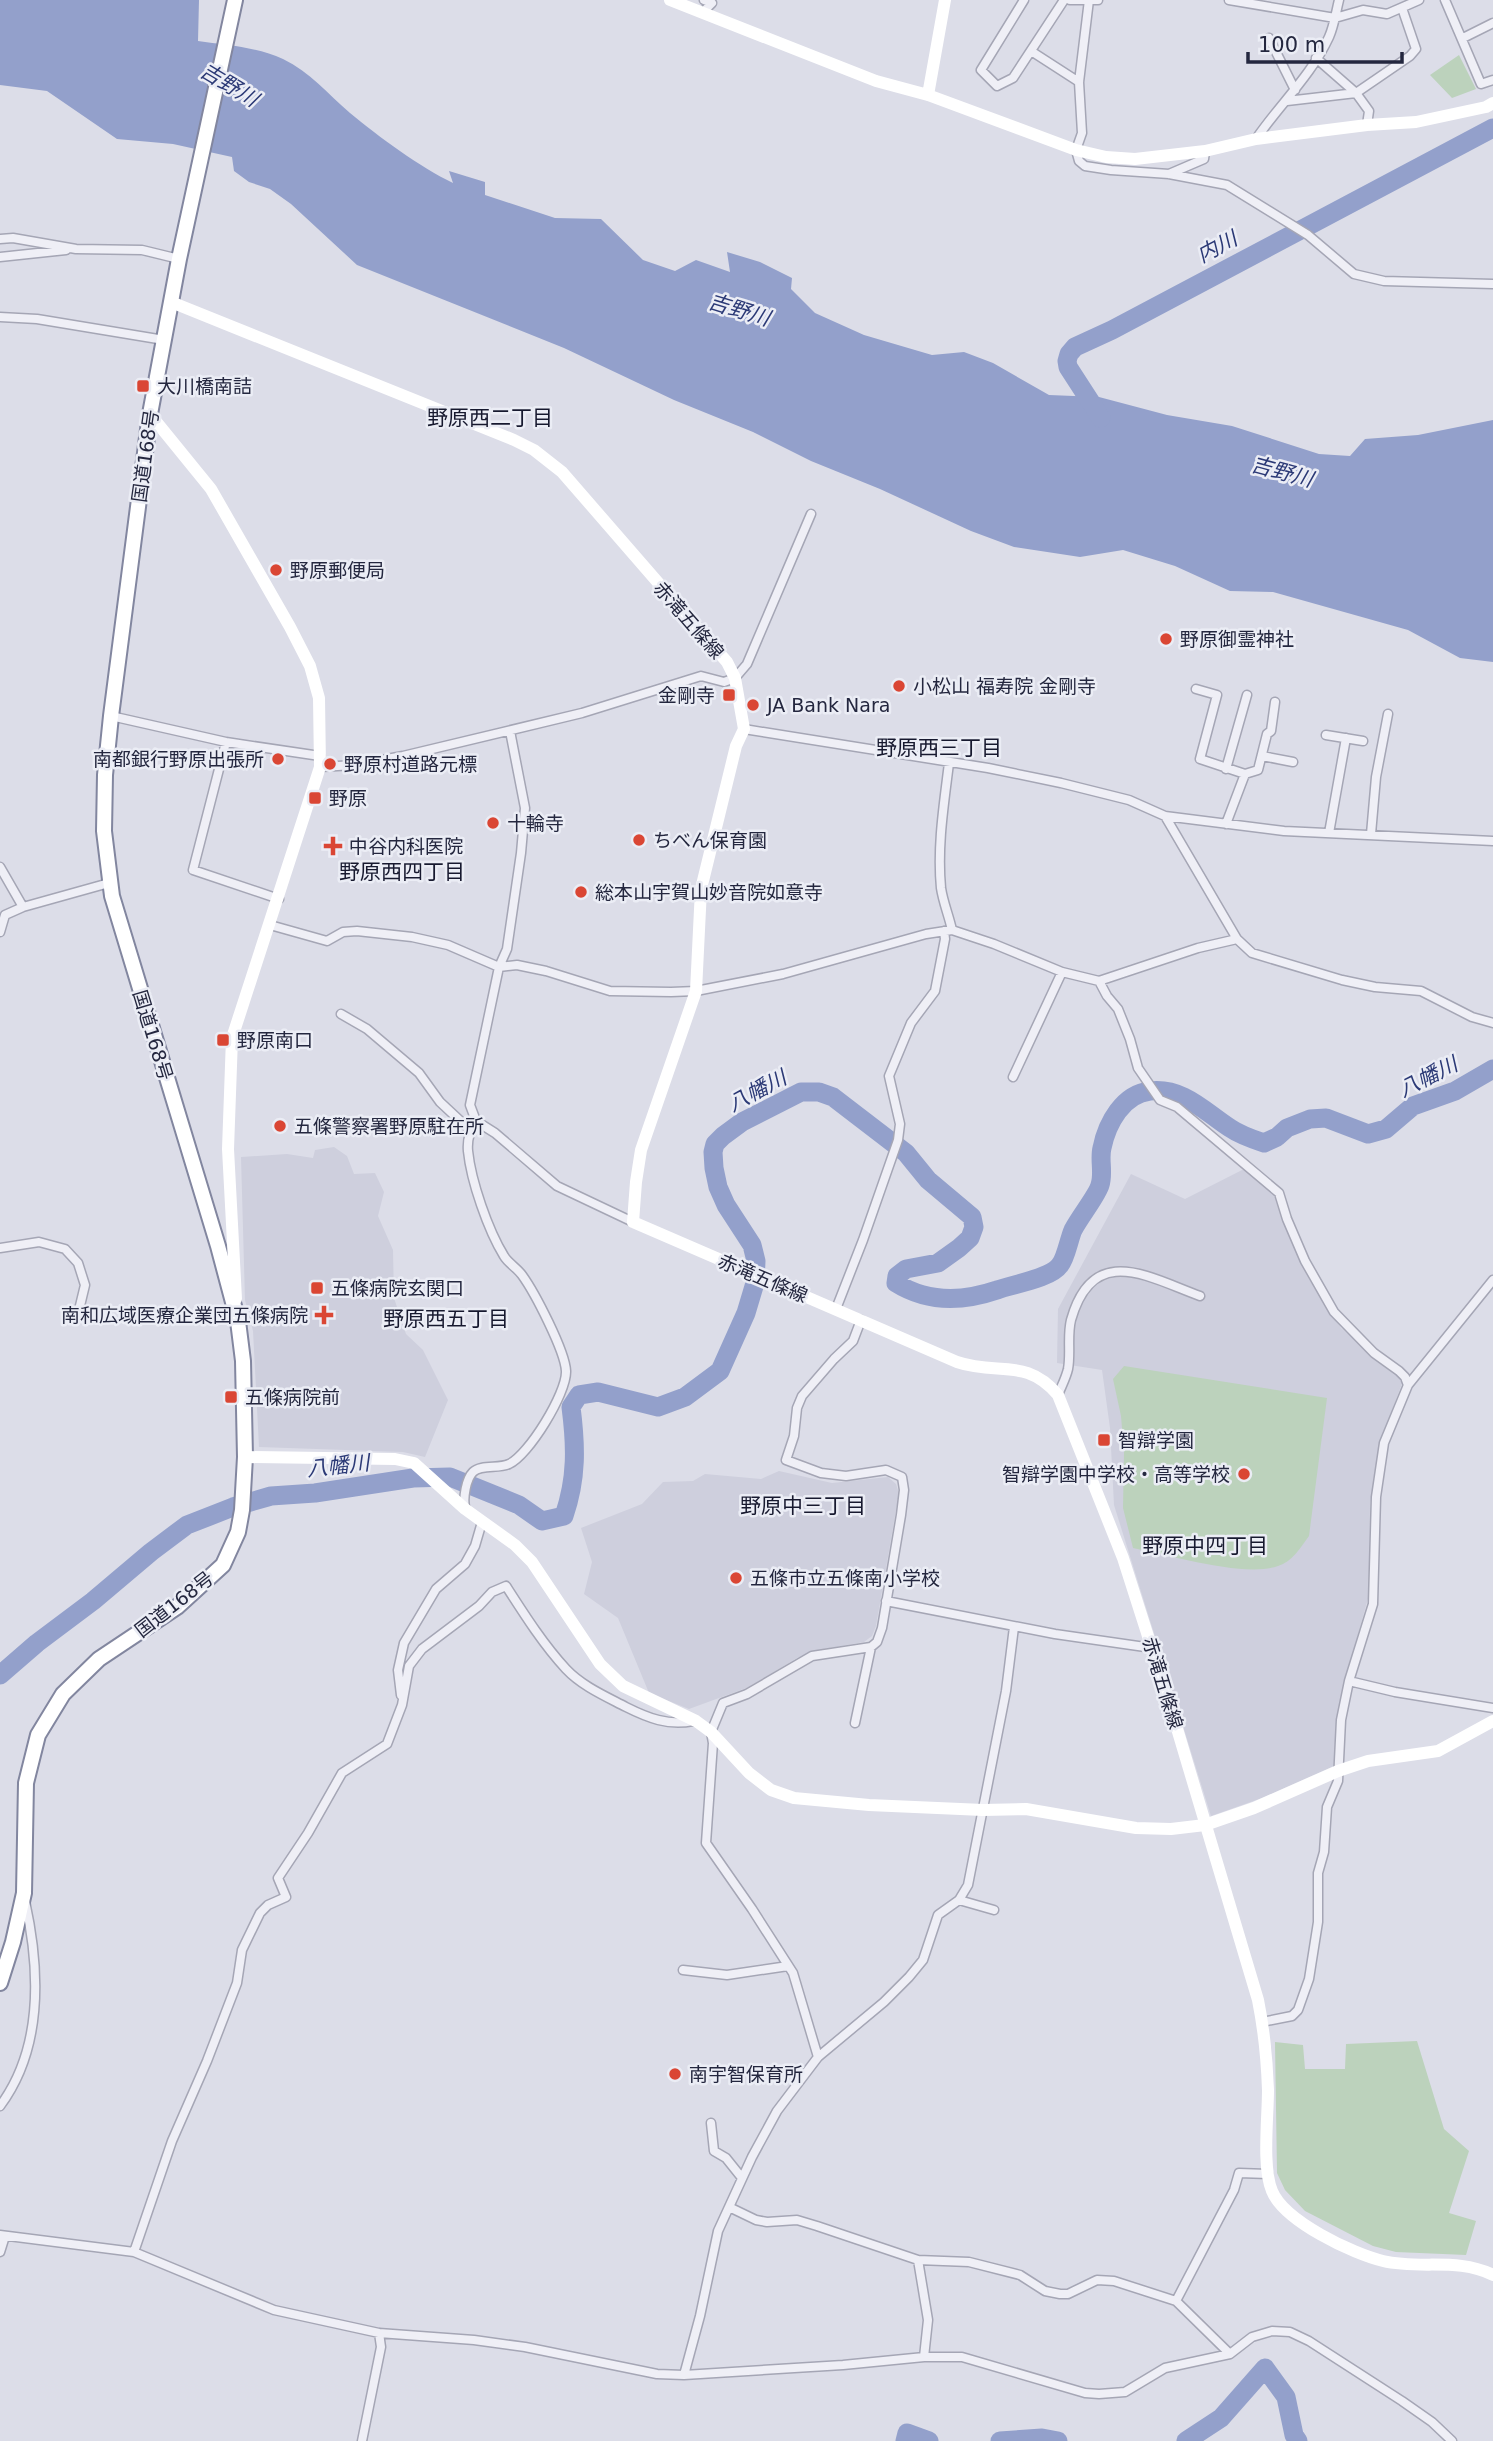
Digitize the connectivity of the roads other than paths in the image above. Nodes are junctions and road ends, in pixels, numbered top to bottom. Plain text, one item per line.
1 (235, 0) edge
2 (670, 0) edge
3 (945, 0) edge
4 (1024, 0) edge
5 (1063, 0) edge
6 (1070, 0) edge
7 (1228, 0) edge
8 (1339, 0) edge
9 (1419, 0) edge
10 (1445, 0) edge
11 (1092, 1) edge
12 (1274, 4) edge
13 (704, 6) edge
14 (1402, 8) junction
15 (1335, 18) junction
16 (1493, 23) edge
17 (1269, 38) dead end
18 (1463, 38) junction
19 (1031, 51) junction
20 (1316, 58) junction
21 (1493, 79) edge
22 (1079, 82) junction
23 (1295, 90) junction
24 (1356, 93) junction
25 (928, 95) junction
26 (1287, 101) junction
27 (1493, 103) edge
28 (1367, 125) junction
29 (1256, 139) junction
30 (1076, 150) junction
31 (1205, 151) junction
32 (1168, 174) junction
33 (0, 239) edge
34 (76, 249) junction
35 (180, 256) junction
36 (0, 257) edge
37 (1493, 284) edge
38 (171, 302) junction
39 (0, 317) edge
40 (164, 340) junction
41 (150, 414) junction
42 (811, 514) dead end
43 (735, 678) junction
44 (1196, 689) dead end
45 (1247, 695) dead end
46 (1275, 702) dead end
47 (1388, 714) dead end
48 (111, 716) junction
49 (744, 729) junction
50 (510, 731) junction
51 (1326, 735) dead end
52 (1346, 738) junction
53 (1363, 741) dead end
54 (226, 742) junction
55 (1262, 756) junction
56 (320, 762) junction
57 (1293, 762) dead end
58 (949, 764) junction
59 (1226, 769) junction
60 (1245, 774) junction
61 (1165, 816) junction
62 (1226, 824) junction
63 (1329, 833) junction
64 (1371, 834) junction
65 (1493, 841) edge
66 (0, 867) edge
67 (109, 883) junction
68 (279, 899) junction
69 (23, 907) junction
70 (270, 925) junction
71 (948, 931) junction
72 (0, 932) edge
73 (1237, 939) junction
74 (499, 967) junction
75 (1062, 972) junction
76 (1099, 981) junction
77 (696, 991) junction
78 (341, 1014) dead end
79 (1493, 1023) edge
80 (1013, 1077) dead end
81 (476, 1121) junction
82 (470, 1130) junction
83 (633, 1222) junction
84 (0, 1248) edge
85 (1493, 1280) edge
86 (1200, 1296) dead end
87 (836, 1309) junction
88 (78, 1314) dead end
89 (861, 1320) junction
90 (238, 1321) junction
91 (1408, 1385) junction
92 (1058, 1395) junction
93 (245, 1457) junction
94 (465, 1509) junction
95 (482, 1522) junction
96 (886, 1601) junction
97 (1014, 1627) junction
98 (871, 1647) junction
99 (1152, 1648) junction
100 (1349, 1681) junction
101 (402, 1705) junction
102 (1493, 1707) edge
103 (696, 1721) junction
104 (1493, 1721) edge
105 (855, 1723) dead end
106 (711, 1732) junction
107 (1338, 1771) junction
108 (983, 1810) junction
109 (1205, 1825) junction
110 (24, 1893) junction
111 (959, 1900) junction
112 (994, 1910) dead end
113 (788, 1966) junction
114 (684, 1970) dead end
115 (0, 1983) edge
116 (1262, 2022) junction
117 (818, 2057) junction
118 (0, 2106) edge
119 (711, 2123) dead end
120 (1268, 2174) junction
121 (743, 2178) junction
122 (729, 2207) junction
123 (2, 2236) edge
124 (0, 2252) edge
125 (134, 2252) junction
126 (918, 2260) junction
127 (1493, 2275) edge
128 (1176, 2301) junction
129 (379, 2333) junction
130 (1230, 2354) junction
131 (925, 2357) junction
132 (684, 2375) junction
133 (362, 2441) edge
134 (1452, 2441) edge

1 - 35 highway, 国道168号
2 - 13 street
3 - 25 street
4 - 19 street
5 - 19 street
6 - 11 street
7 - 12 street
8 - 15 street
9 - 14 street
10 - 18 street
11 - 22 street
12 - 15 street
13 - 25 street
14 - 15 street
14 - 24 street
15 - 20 street
16 - 18 street
17 - 23 street
18 - 21 street
19 - 22 street
20 - 23 street
20 - 24 street
22 - 30 street
23 - 26 street
24 - 26 street
24 - 28 street
25 - 30 street
26 - 29 street
27 - 28 street
28 - 29 street
29 - 31 street
30 - 31 street
30 - 32 street
31 - 32 street
32 - 37 street
33 - 34 street
34 - 35 street
34 - 36 street
35 - 38 highway, 国道168号
38 - 40 highway, 国道168号
38 - 43 street, 赤滝五條線
39 - 40 street
40 - 41 highway, 国道168号
41 - 48 highway, 国道168号
41 - 56 street
42 - 43 street
43 - 49 street, 赤滝五條線
43 - 50 street
44 - 59 street
45 - 59 street
46 - 55 street
47 - 64 street
48 - 54 street
48 - 67 highway, 国道168号
49 - 58 street
49 - 77 street
50 - 56 street
50 - 74 street
51 - 52 street
52 - 53 street
52 - 63 street
54 - 56 street
54 - 68 street
55 - 57 street
55 - 60 street
56 - 68 street
58 - 61 street
58 - 71 street
59 - 60 street
60 - 62 street
61 - 62 street
61 - 73 street
62 - 63 street
63 - 64 street
64 - 65 street
66 - 69 street
67 - 69 street
67 - 90 highway, 国道168号
68 - 70 street
69 - 72 street
70 - 74 street
70 - 90 street
71 - 75 street
71 - 77 street
71 - 87 street
73 - 76 street
73 - 79 street
74 - 77 street
74 - 81 street
75 - 76 street
75 - 80 street
76 - 91 street
77 - 83 street
78 - 82 street
81 - 82 street
81 - 83 street
82 - 94 street
83 - 87 street, 赤滝五條線
84 - 88 street
85 - 91 street
86 - 92 street
87 - 89 street, 赤滝五條線
89 - 92 street, 赤滝五條線
89 - 96 street
90 - 93 highway, 国道168号
91 - 100 street
92 - 99 street, 赤滝五條線
93 - 94 street
93 - 110 highway, 国道168号
94 - 95 street
95 - 101 street
95 - 103 street
96 - 97 street
96 - 98 street
97 - 99 street
97 - 108 street
98 - 105 street
98 - 106 street
99 - 109 street, 赤滝五條線
100 - 102 street
100 - 107 street
101 - 103 street
101 - 125 street
103 - 106 street
104 - 107 street
106 - 108 street
106 - 113 street
107 - 109 street
107 - 116 street
108 - 109 street
108 - 111 street
109 - 116 street, 赤滝五條線
110 - 115 highway, 国道168号
110 - 118 street
111 - 112 street
111 - 117 street
113 - 114 street
113 - 117 street
116 - 120 street, 赤滝五條線
117 - 121 street
119 - 121 street
120 - 127 street, 赤滝五條線
120 - 128 street
121 - 122 street
122 - 126 street
122 - 132 street
123 - 124 street
123 - 125 street
125 - 129 street
126 - 128 street
126 - 131 street
128 - 130 street
129 - 132 street
129 - 133 street
130 - 131 street
130 - 134 street
131 - 132 street

